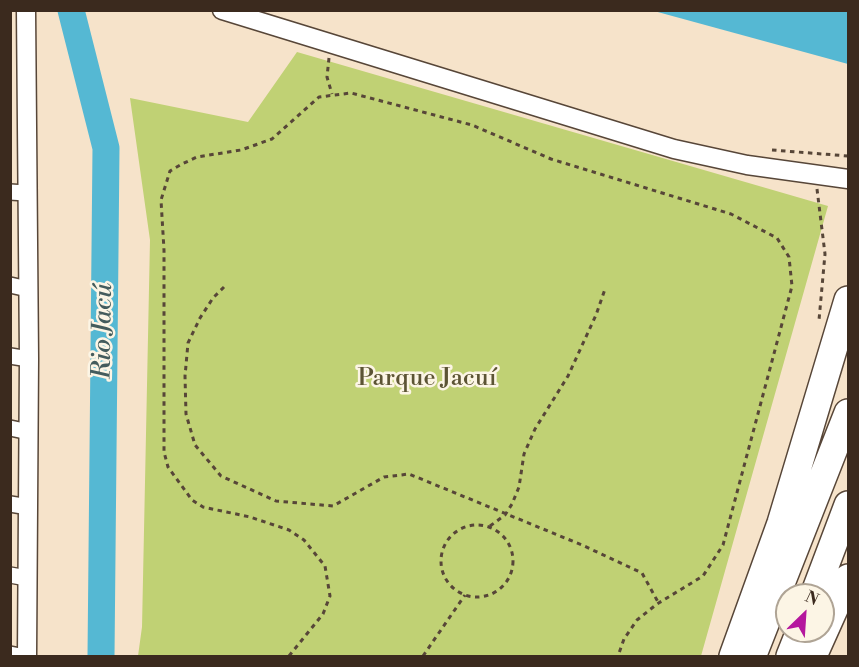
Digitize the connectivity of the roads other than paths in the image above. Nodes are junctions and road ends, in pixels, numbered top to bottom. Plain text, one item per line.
1 (26, 10) edge
2 (222, 10) edge
3 (849, 179) edge
4 (18, 192) edge
5 (19, 287) edge
6 (849, 300) edge
7 (10, 356) edge
8 (29, 359) junction
9 (849, 413) edge
10 (10, 428) edge
11 (29, 432) junction
12 (10, 504) edge
13 (849, 505) edge
14 (29, 507) junction
15 (19, 577) edge
16 (849, 578) edge
17 (819, 583) edge
18 (10, 654) edge
19 (20, 657) edge
20 (27, 657) edge
21 (733, 657) edge
22 (752, 657) edge
23 (813, 657) edge

1 - 4 street
2 - 3 street
4 - 5 street
5 - 8 street
6 - 21 highway
7 - 8 street
8 - 11 street
9 - 22 highway
10 - 11 street
11 - 14 street
12 - 14 street
13 - 17 highway
14 - 15 street
15 - 20 street
16 - 23 highway
18 - 19 street

